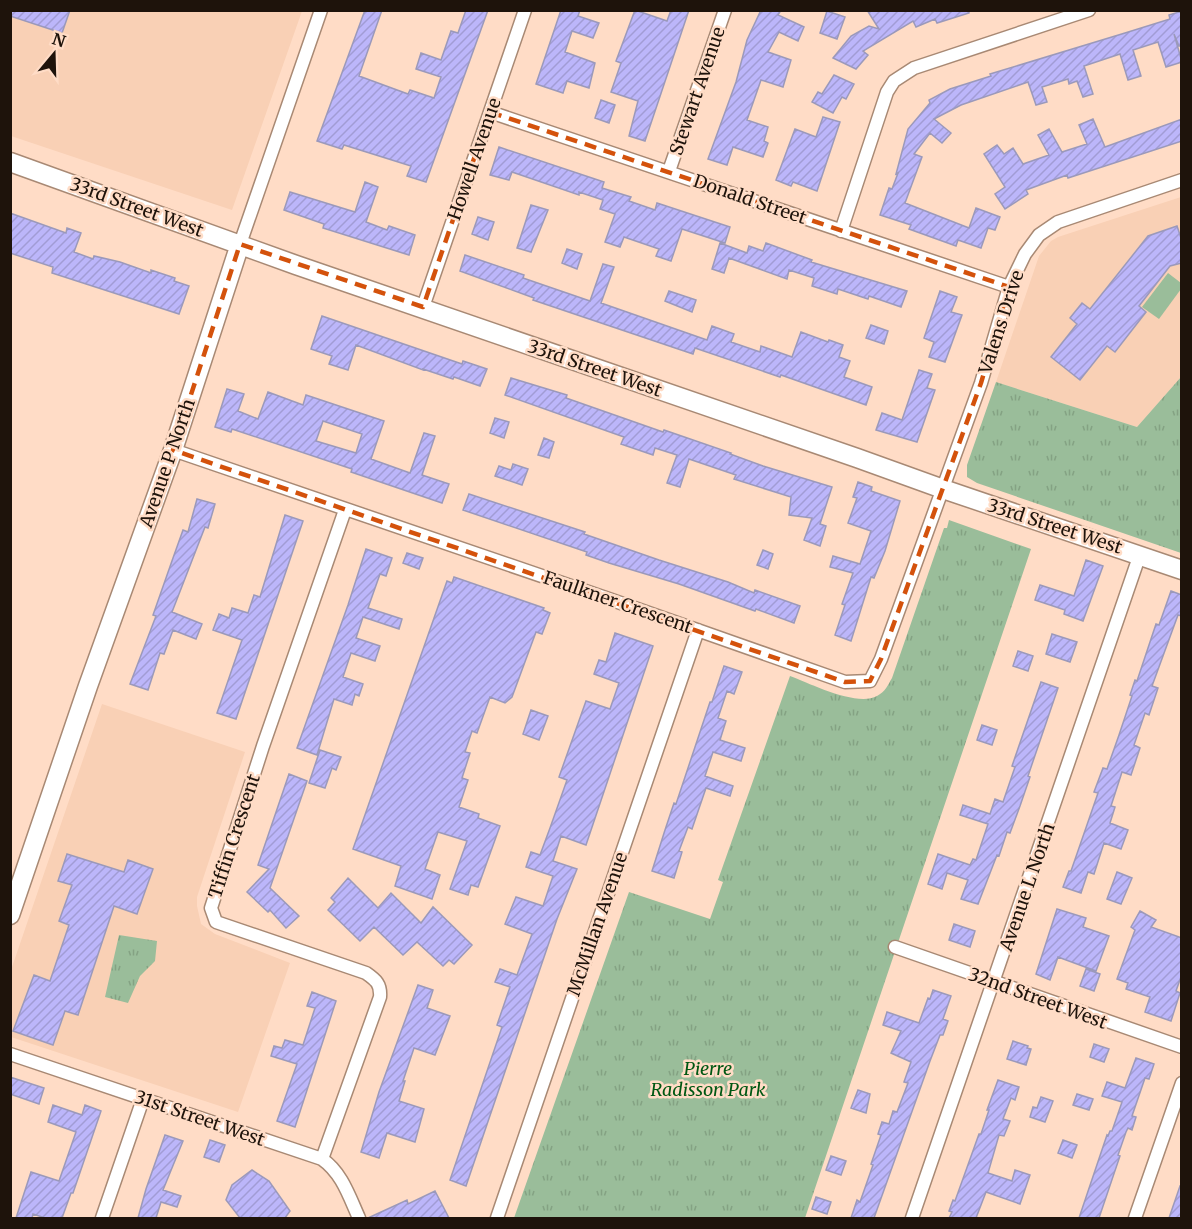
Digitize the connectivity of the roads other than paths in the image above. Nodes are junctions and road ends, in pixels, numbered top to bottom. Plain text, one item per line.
1 (321, 10) edge
2 (525, 10) edge
3 (725, 10) edge
4 (1089, 10) edge
5 (490, 111) junction
6 (10, 162) edge
7 (669, 171) junction
8 (1182, 180) edge
9 (841, 231) junction
10 (240, 244) junction
11 (1009, 287) junction
12 (423, 307) junction
13 (173, 450) junction
14 (944, 489) junction
15 (345, 510) junction
16 (1140, 554) junction
17 (1182, 570) edge
18 (698, 630) junction
19 (10, 915) edge
20 (895, 947) dead end
21 (994, 982) junction
22 (1182, 1047) edge
23 (10, 1053) edge
24 (1182, 1083) edge
25 (143, 1099) junction
26 (322, 1159) junction
27 (102, 1218) edge
28 (359, 1218) edge
29 (497, 1218) edge
30 (912, 1218) edge
31 (1135, 1218) edge

1 - 10 street, Avenue P North
2 - 5 street, Howell Avenue
3 - 7 street, Stewart Avenue
4 - 9 street
5 - 7 street, Donald Street
5 - 12 street, Howell Avenue
6 - 10 main road, 33rd Street West
7 - 9 street, Donald Street
8 - 11 street, Valens Drive
9 - 11 street, Donald Street
10 - 12 main road, 33rd Street West
10 - 13 main road, Avenue P North
11 - 14 street, Valens Drive
12 - 14 main road, 33rd Street West
13 - 15 street, Faulkner Crescent
13 - 19 main road, Avenue P North
14 - 16 main road, 33rd Street West
14 - 18 street, Faulkner Crescent
15 - 18 street, Faulkner Crescent
15 - 26 street, Tiffin Crescent
16 - 17 main road, 33rd Street West
16 - 21 street, Avenue L North
18 - 29 street, McMillan Avenue
20 - 21 street, 32nd Street West
21 - 22 street, 32nd Street West
21 - 30 street, Avenue L North
23 - 25 street, 31st Street West
24 - 31 street
25 - 26 street, 31st Street West
25 - 27 street
26 - 28 street, 31st Street West

